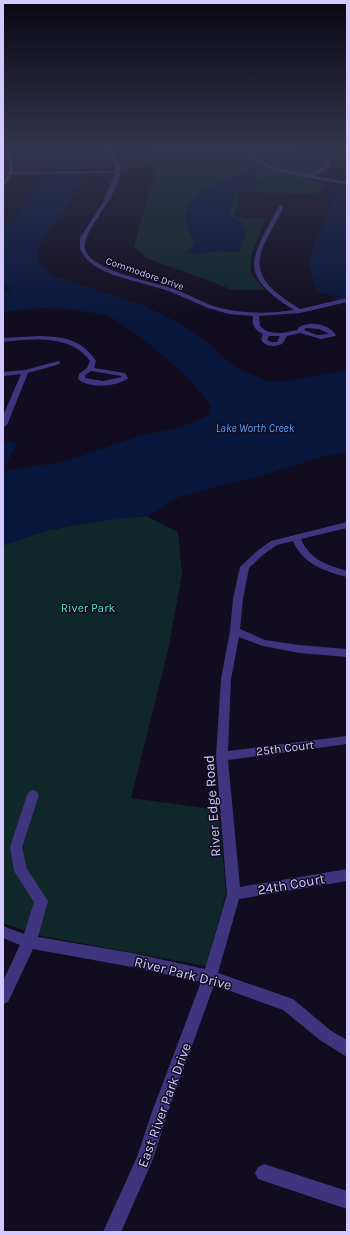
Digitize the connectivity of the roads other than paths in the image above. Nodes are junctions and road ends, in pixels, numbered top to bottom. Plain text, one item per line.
1 (104, 204) edge
2 (281, 206) dead end
3 (347, 300) edge
4 (300, 311) junction
5 (256, 314) junction
6 (301, 331) dead end
7 (267, 333) junction
8 (284, 335) junction
9 (3, 340) edge
10 (58, 363) dead end
11 (90, 369) junction
12 (25, 372) junction
13 (3, 374) edge
14 (3, 425) edge
15 (347, 525) edge
16 (296, 538) junction
17 (347, 574) edge
18 (235, 631) junction
19 (347, 653) edge
20 (347, 740) edge
21 (222, 756) junction
22 (33, 795) dead end
23 (347, 875) edge
24 (234, 894) junction
25 (3, 932) edge
26 (29, 942) junction
27 (210, 977) junction
28 (3, 997) edge
29 (347, 1049) edge
30 (264, 1173) dead end
31 (347, 1200) edge
32 (112, 1232) edge

1 - 5 street, Commodore Drive
2 - 4 street
3 - 4 street, Commodore Drive
4 - 5 street, Commodore Drive
5 - 7 street
6 - 8 street
7 - 8 street
7 - 8 street
9 - 11 street
10 - 12 street
11 - 11 street
12 - 13 street
12 - 14 street
15 - 16 street, River Edge Road
16 - 17 street
16 - 18 street, River Edge Road
18 - 19 street
18 - 21 street, River Edge Road
20 - 21 street, 25th Court
21 - 24 street, River Edge Road
22 - 26 street
23 - 24 street, 24th Court
24 - 27 street, River Edge Road
25 - 26 street, River Park Drive
26 - 27 street, River Park Drive
26 - 28 street
27 - 29 street, River Park Drive
27 - 32 street, East River Park Drive
30 - 31 street

